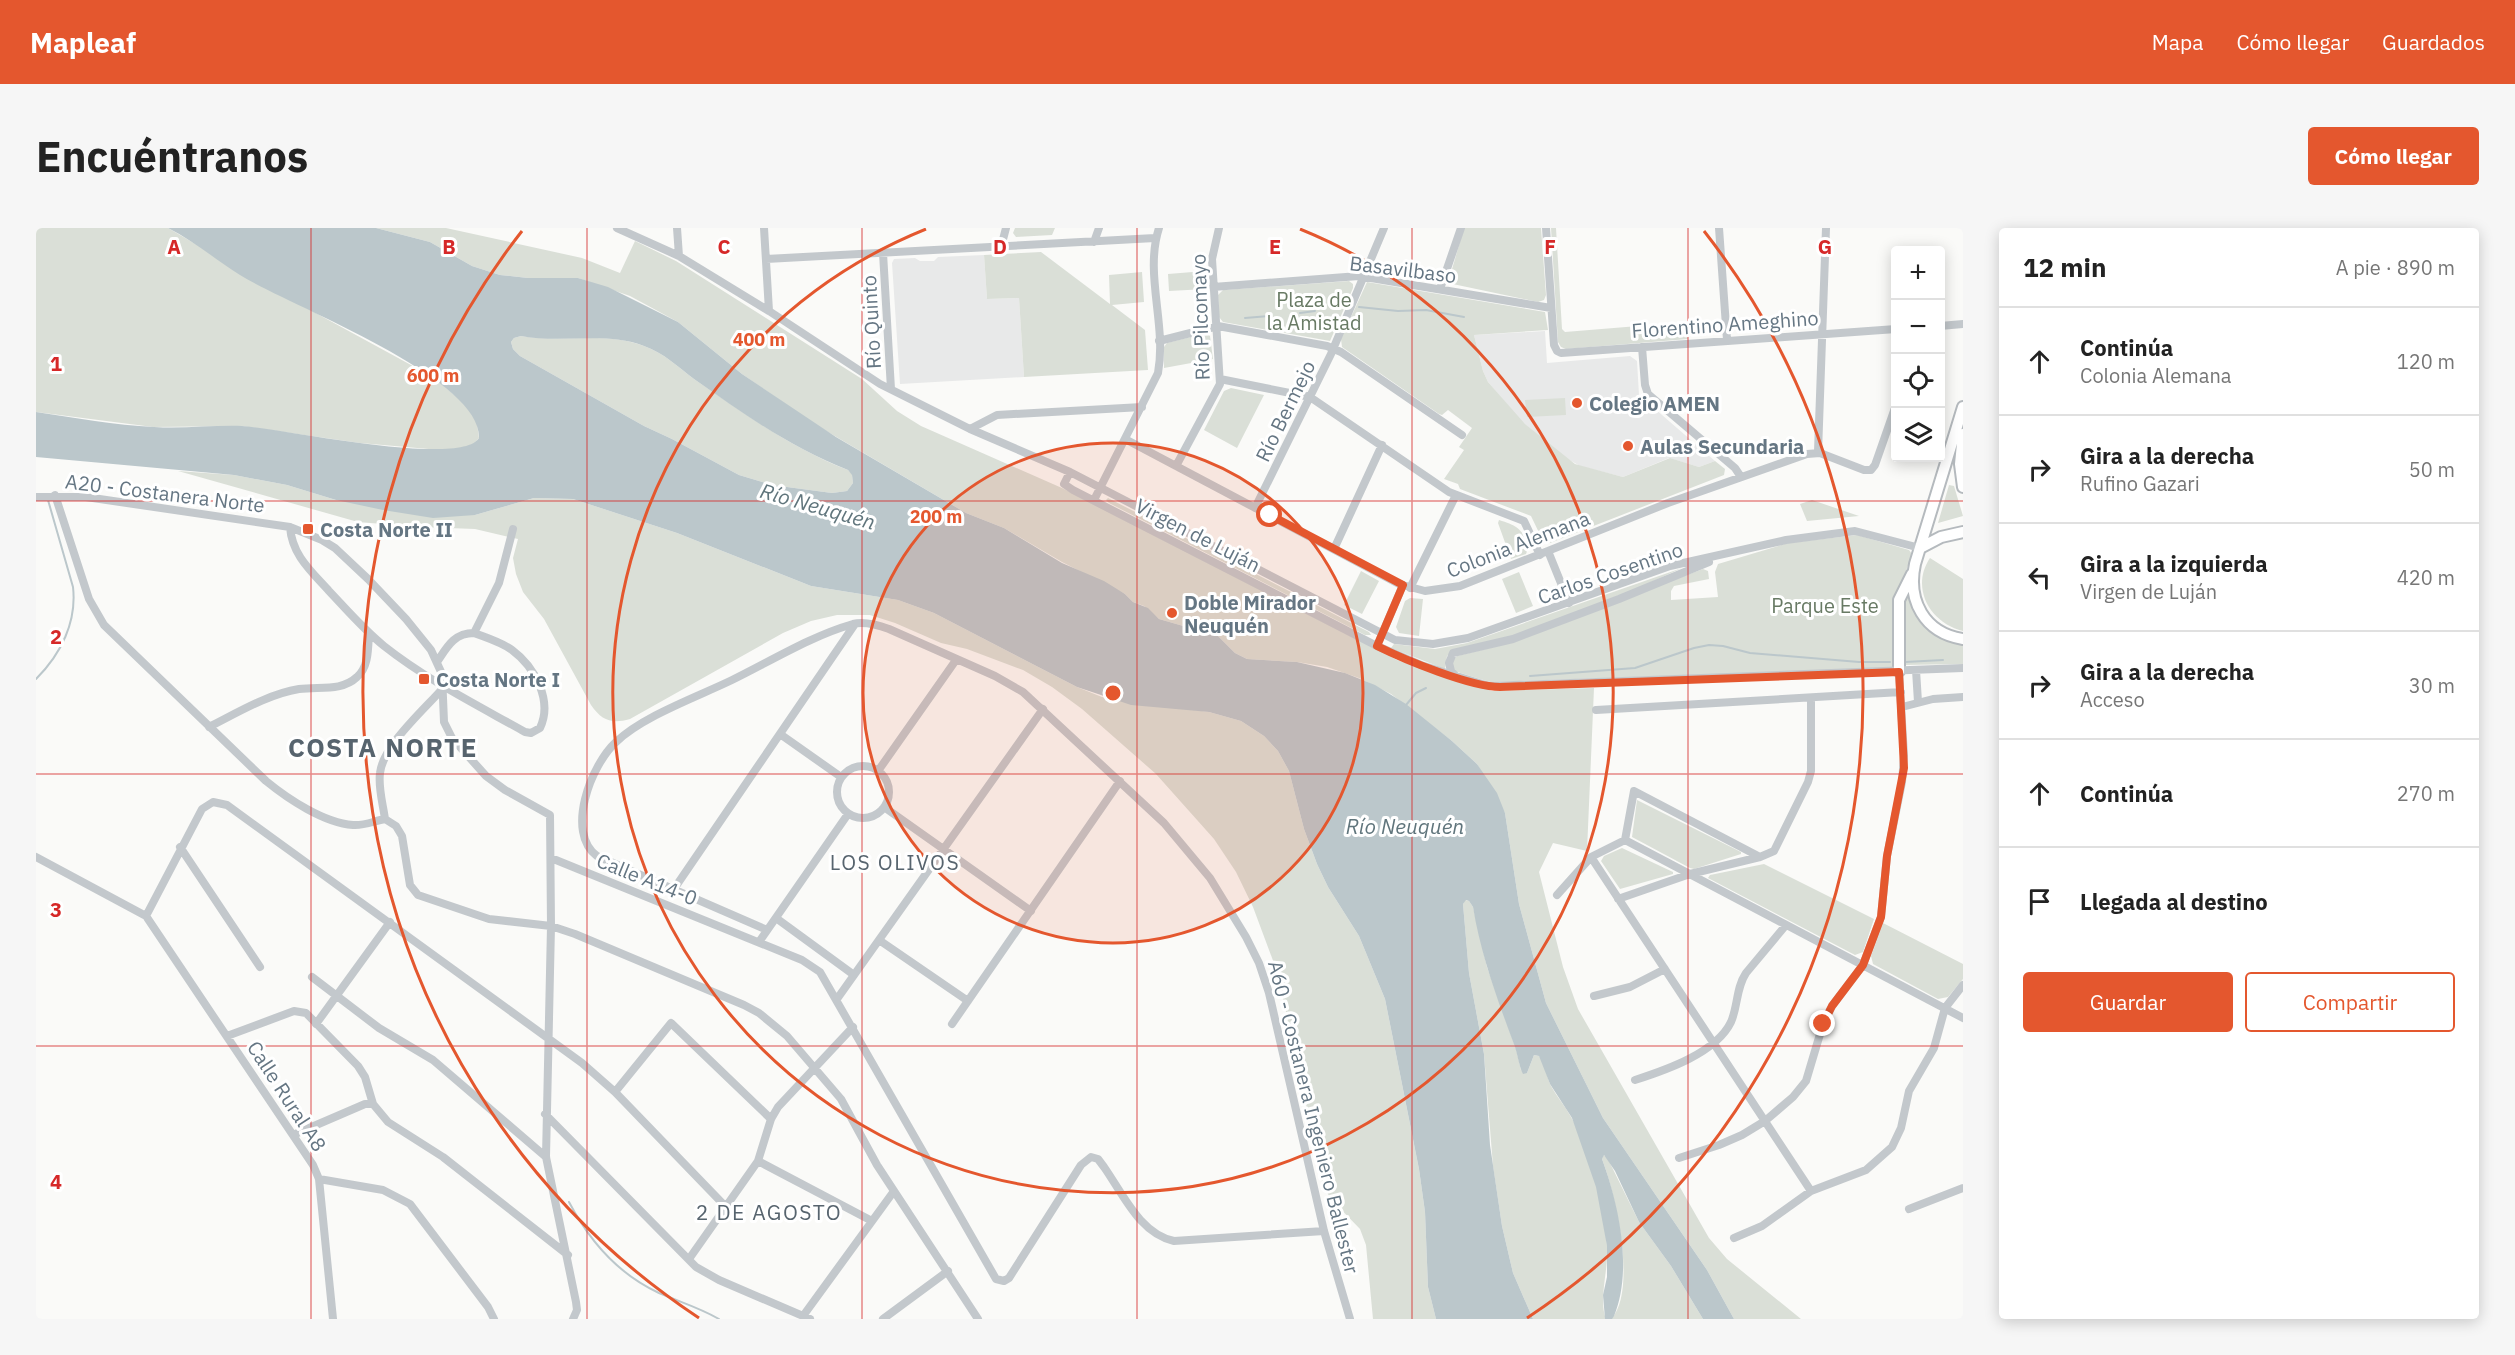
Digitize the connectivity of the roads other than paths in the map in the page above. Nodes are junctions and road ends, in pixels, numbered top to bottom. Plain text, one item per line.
1 (617, 228) edge
2 (677, 228) edge
3 (764, 228) edge
4 (1006, 228) edge
5 (1099, 228) edge
6 (1159, 228) edge
7 (1219, 228) edge
8 (1384, 228) edge
9 (1461, 228) edge
10 (1546, 228) edge
11 (1719, 228) edge
12 (1826, 228) edge
13 (1155, 238) junction
14 (1094, 242) junction
15 (1000, 247) junction
16 (883, 253) junction
17 (679, 256) junction
18 (766, 259) junction
19 (1363, 276) junction
20 (1213, 287) junction
21 (1440, 289) junction
22 (1551, 308) junction
23 (769, 311) junction
24 (1963, 324) edge
25 (1215, 326) junction
26 (1945, 326) edge
27 (1891, 329) edge
28 (1822, 333) junction
29 (1159, 340) junction
30 (1727, 340) junction
31 (1642, 347) junction
32 (1334, 348) junction
33 (1220, 379) junction
34 (891, 389) junction
35 (1310, 397) junction
36 (1142, 407) junction
37 (1963, 407) edge
38 (1895, 408) edge
39 (970, 429) junction
40 (1963, 434) edge
41 (1462, 435) dead end
42 (1125, 439) junction
43 (1382, 445) junction
44 (1818, 452) junction
45 (1176, 466) junction
46 (1070, 472) junction
47 (1741, 477) junction
48 (1963, 487) edge
49 (1100, 488) junction
50 (55, 495) junction
51 (1456, 495) junction
52 (36, 497) edge
53 (1094, 500) junction
54 (1255, 508) junction
55 (290, 527) junction
56 (513, 529) dead end
57 (1963, 532) edge
58 (1920, 548) junction
59 (1334, 549) junction
60 (1738, 552) junction
61 (1544, 553) junction
62 (1914, 571) junction
63 (1406, 587) junction
64 (1569, 603) junction
65 (855, 624) junction
66 (369, 633) junction
67 (474, 633) junction
68 (1382, 634) junction
69 (1963, 639) edge
70 (1377, 646) junction
71 (956, 660) junction
72 (437, 662) junction
73 (1963, 668) edge
74 (1916, 670) junction
75 (1899, 672) junction
76 (1459, 677) junction
77 (444, 687) junction
78 (1901, 692) junction
79 (1963, 697) edge
80 (1810, 698) junction
81 (1917, 702) junction
82 (1902, 706) junction
83 (1043, 709) junction
84 (1596, 710) dead end
85 (209, 727) junction
86 (780, 734) junction
87 (878, 771) junction
88 (841, 777) junction
89 (1120, 781) junction
90 (884, 807) junction
91 (848, 814) junction
92 (385, 819) junction
93 (1625, 840) junction
94 (180, 848) junction
95 (944, 849) junction
96 (36, 857) edge
97 (1591, 857) junction
98 (1760, 857) junction
99 (551, 858) junction
100 (1690, 874) junction
101 (674, 889) junction
102 (1557, 894) dead end
103 (1618, 899) junction
104 (1031, 911) junction
105 (146, 916) junction
106 (776, 918) junction
107 (390, 922) junction
108 (1786, 925) junction
109 (551, 926) junction
110 (767, 930) junction
111 (879, 940) junction
112 (759, 942) junction
113 (1863, 965) junction
114 (260, 967) dead end
115 (1665, 969) junction
116 (854, 975) junction
117 (312, 977) dead end
118 (1963, 985) edge
119 (337, 996) junction
120 (1594, 996) dead end
121 (837, 999) junction
122 (968, 1001) junction
123 (1945, 1008) junction
124 (1963, 1018) edge
125 (316, 1024) junction
126 (952, 1024) dead end
127 (853, 1027) junction
128 (227, 1036) junction
129 (548, 1036) junction
130 (1714, 1043) junction
131 (814, 1066) junction
132 (1635, 1080) dead end
133 (615, 1092) junction
134 (373, 1104) junction
135 (545, 1114) junction
136 (771, 1119) junction
137 (1765, 1121) junction
138 (293, 1135) junction
139 (546, 1157) junction
140 (1679, 1158) dead end
141 (758, 1161) junction
142 (319, 1179) junction
143 (1963, 1188) edge
144 (894, 1191) junction
145 (1811, 1191) junction
146 (726, 1206) junction
147 (1909, 1209) dead end
148 (872, 1221) junction
149 (1324, 1231) junction
150 (1734, 1238) dead end
151 (568, 1255) junction
152 (689, 1259) junction
153 (948, 1271) junction
154 (807, 1318) edge
155 (976, 1318) edge
156 (333, 1319) edge
157 (494, 1319) edge
158 (573, 1319) edge
159 (883, 1319) edge
160 (1350, 1319) edge

1 - 17 street, Virgen de Luján
2 - 17 street
3 - 18 street
4 - 15 street
5 - 14 street
6 - 13 street
7 - 20 street, Río Pilcomayo
8 - 19 street, Río Bermejo
9 - 21 street
10 - 22 street
11 - 30 street
12 - 28 street
13 - 14 street
13 - 29 street
14 - 15 street
15 - 16 street
16 - 18 street
16 - 34 street, Río Quinto
17 - 23 street, Virgen de Luján
18 - 23 street
19 - 20 street, Basavilbaso
19 - 21 street, Basavilbaso
19 - 32 street, Río Bermejo
20 - 25 street, Río Pilcomayo
21 - 22 street, Basavilbaso
22 - 31 street, Florentino Ameghino
23 - 34 street, Virgen de Luján
24 - 26 street
25 - 29 street
25 - 32 street
25 - 33 street, Río Pilcomayo
27 - 28 street, Florentino Ameghino
28 - 30 street, Florentino Ameghino
28 - 44 street
29 - 36 street
30 - 31 street, Florentino Ameghino
31 - 47 street
32 - 35 street, Río Bermejo
32 - 41 street
33 - 35 street
33 - 45 street, Río Pilcomayo
34 - 39 street, Virgen de Luján
35 - 43 street
35 - 54 street, Río Bermejo
36 - 39 street
36 - 42 street
37 - 58 main road
38 - 44 street
39 - 46 street, Virgen de Luján
40 - 48 main road
42 - 45 street, Colonia Alemana
42 - 49 street
43 - 51 street
43 - 59 street
44 - 47 street, Colonia Alemana
45 - 54 street, Colonia Alemana
46 - 49 street, Virgen de Luján
46 - 53 street, Virgen de Luján
47 - 61 street, Colonia Alemana
49 - 53 street
49 - 68 street, Virgen de Luján
50 - 52 street, A20 - Costanera Norte
50 - 55 street, A20 - Costanera Norte
50 - 85 street
51 - 61 street
51 - 63 street
53 - 70 street, Virgen de Luján
54 - 59 street, Colonia Alemana
55 - 66 street
55 - 72 street
56 - 67 street
57 - 58 main road
58 - 60 street, Carlos Cosentino
58 - 62 main road
59 - 63 street, Colonia Alemana
60 - 64 street, Carlos Cosentino
60 - 76 street
61 - 63 street, Colonia Alemana
61 - 64 street
62 - 69 main road
62 - 75 main road
63 - 68 street
64 - 68 street, Carlos Cosentino
65 - 71 street, A60 - Costanera Ingeniero Ballester
65 - 86 street
65 - 101 street
66 - 77 street
66 - 85 street
67 - 72 street
67 - 77 street
68 - 70 street
70 - 76 street, Virgen de Luján
71 - 83 street, A60 - Costanera Ingeniero Ballester
71 - 87 street
72 - 77 street
73 - 74 street, Virgen de Luján
74 - 75 street, Virgen de Luján
74 - 81 street
75 - 76 street, Virgen de Luján
75 - 78 street
77 - 92 street
77 - 99 street
78 - 80 street
78 - 82 street
79 - 81 street
80 - 84 street
80 - 98 street
81 - 82 street
82 - 113 street
83 - 89 street, A60 - Costanera Ingeniero Ballester
83 - 95 street
85 - 92 street
86 - 88 street
86 - 101 street
87 - 88 street
87 - 90 street
88 - 91 street
89 - 104 street
89 - 149 street, A60 - Costanera Ingeniero Ballester
90 - 91 street
90 - 95 street
91 - 106 street
92 - 109 street
93 - 97 street
93 - 98 street
93 - 100 street
94 - 105 street
94 - 107 street
94 - 114 street
95 - 104 street
95 - 111 street
96 - 105 street
97 - 102 street
97 - 103 street
98 - 100 street
99 - 109 street
99 - 112 street, Calle A14-0
100 - 103 street
100 - 108 street
101 - 110 street
103 - 115 street
104 - 122 street
105 - 128 street, Calle Rural A8
106 - 110 street
106 - 116 street
107 - 119 street
107 - 129 street
108 - 113 street
108 - 130 street
109 - 129 street
109 - 131 street
110 - 112 street
111 - 116 street
111 - 122 street
112 - 121 street, Calle A14-0
113 - 123 street
113 - 137 street
115 - 120 street
115 - 130 street
116 - 121 street
117 - 119 street
118 - 123 street
119 - 125 street
119 - 139 street
121 - 127 street, Calle A14-0
122 - 126 street
123 - 124 street
123 - 145 street
125 - 128 street
125 - 134 street
127 - 131 street
127 - 149 street, Calle A14-0
128 - 138 street, Calle Rural A8
129 - 133 street
129 - 135 street
130 - 132 street
130 - 137 street
131 - 136 street
131 - 144 street
133 - 136 street
133 - 146 street
134 - 138 street
134 - 151 street
135 - 139 street
135 - 152 street
136 - 141 street
137 - 140 street
137 - 145 street
138 - 142 street, Calle Rural A8
139 - 151 street
141 - 146 street
141 - 148 street
142 - 156 street, Calle Rural A8
142 - 157 street
143 - 147 street
144 - 148 street
144 - 153 street
145 - 150 street
146 - 152 street
148 - 154 street
149 - 160 street, A60 - Costanera Ingeniero Ballester
151 - 158 street
152 - 154 street
153 - 155 street
153 - 159 street

